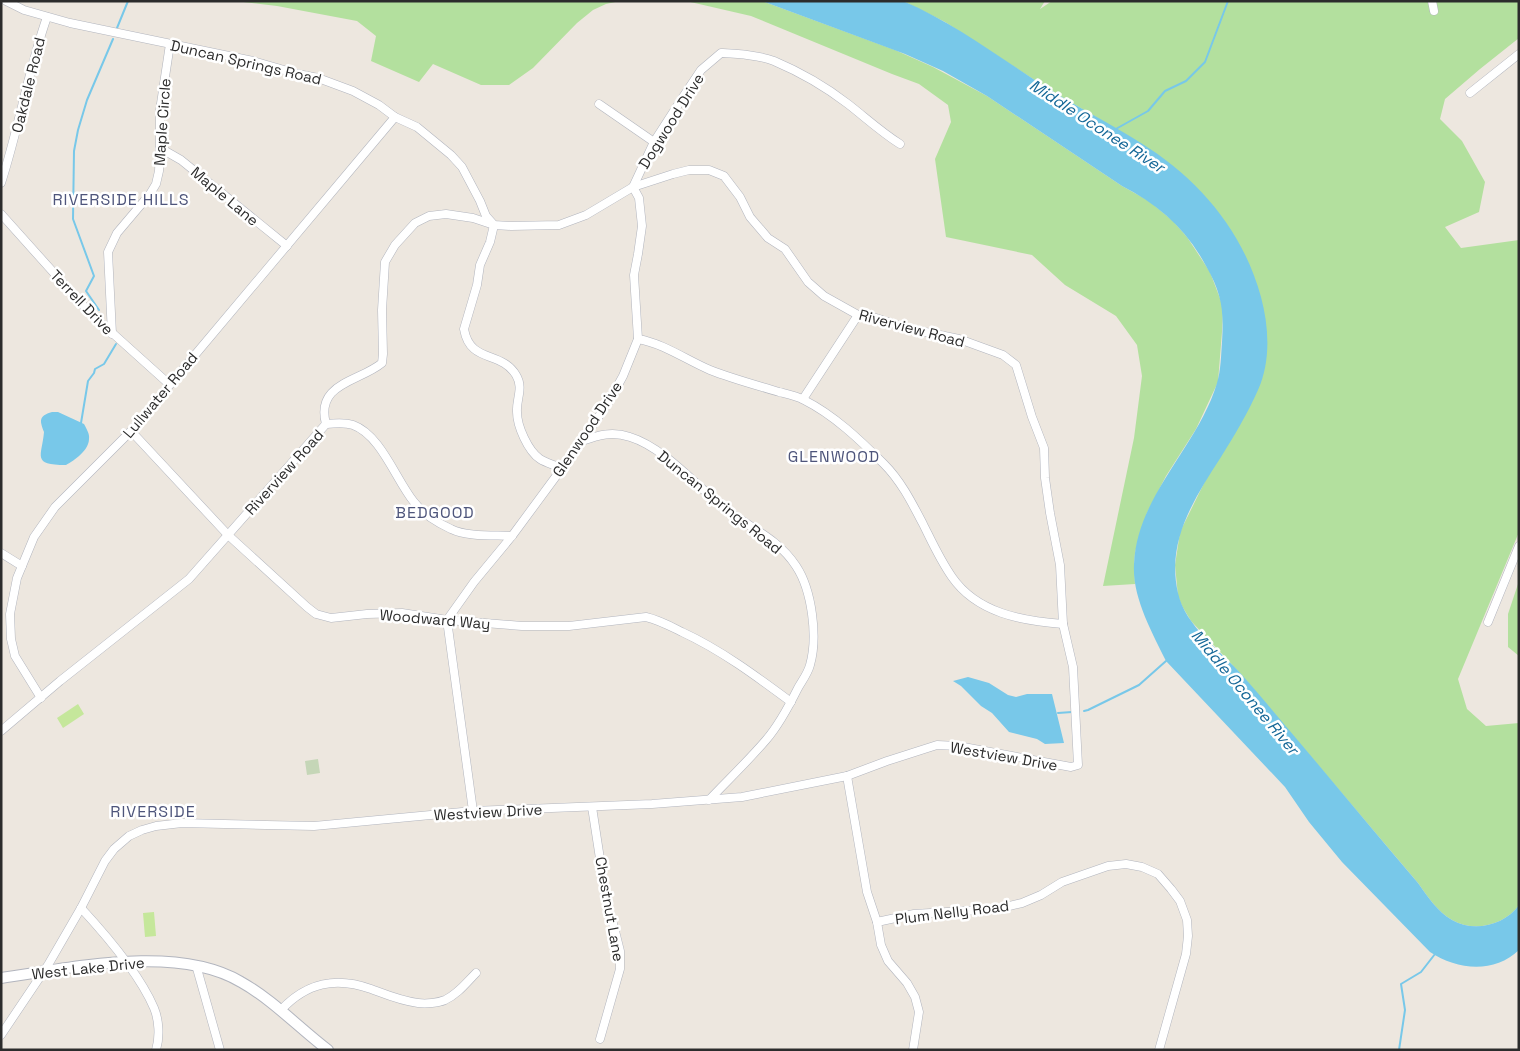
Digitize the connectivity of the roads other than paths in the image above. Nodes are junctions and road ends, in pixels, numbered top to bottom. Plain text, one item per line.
1 (6, 1) edge
2 (1432, 1) edge
3 (1434, 11) dead end
4 (47, 17) junction
5 (170, 44) junction
6 (1519, 54) edge
7 (1470, 93) dead end
8 (599, 104) dead end
9 (395, 116) junction
10 (654, 142) junction
11 (900, 144) dead end
12 (160, 148) junction
13 (1, 182) edge
14 (633, 187) junction
15 (1, 214) edge
16 (494, 225) junction
17 (287, 246) junction
18 (858, 315) junction
19 (112, 334) junction
20 (638, 339) junction
21 (169, 384) junction
22 (803, 400) junction
23 (326, 424) junction
24 (131, 431) junction
25 (582, 440) junction
26 (562, 468) junction
27 (228, 534) junction
28 (512, 536) junction
29 (1519, 546) edge
30 (1, 553) edge
31 (22, 566) junction
32 (447, 620) junction
33 (1488, 622) dead end
34 (1063, 624) junction
35 (41, 698) junction
36 (791, 702) junction
37 (1, 731) edge
38 (1078, 765) joint
39 (847, 776) junction
40 (709, 800) junction
41 (592, 807) junction
42 (473, 811) junction
43 (81, 908) junction
44 (877, 922) junction
45 (125, 962) junction
46 (196, 965) junction
47 (42, 972) junction
48 (476, 972) dead end
49 (1, 978) edge
50 (280, 1010) junction
51 (1, 1036) edge
52 (600, 1039) dead end
53 (156, 1050) edge
54 (220, 1050) edge
55 (328, 1050) edge
56 (913, 1050) edge
57 (1159, 1050) edge

1 - 4 street, Duncan Springs Road
2 - 3 street
4 - 5 street, Duncan Springs Road
4 - 13 street, Oakdale Road
5 - 9 street, Duncan Springs Road
5 - 12 street, Maple Circle
6 - 7 street
8 - 10 street
9 - 16 street, Duncan Springs Road
9 - 17 street, Lullwater Road
10 - 11 street, Dogwood Drive
10 - 14 street, Dogwood Drive
12 - 17 street, Maple Lane
12 - 19 street, Maple Circle
14 - 16 street, Riverview Road
14 - 18 street, Riverview Road
14 - 20 street, Dogwood Drive
15 - 19 street, Terrell Drive
16 - 23 street, Riverview Road
16 - 26 street
17 - 21 street, Lullwater Road
18 - 22 street
18 - 34 street, Riverview Road
19 - 21 street, Terrell Drive
20 - 22 street
20 - 25 street, Glenwood Drive
21 - 24 street, Lullwater Road
22 - 34 street
23 - 27 street, Riverview Road
23 - 28 street
24 - 27 street, Woodward Way
24 - 31 street, Lullwater Road
25 - 26 street, Glenwood Drive
25 - 36 street, Duncan Springs Road
26 - 28 street, Glenwood Drive
27 - 32 street, Woodward Way
27 - 35 street, Riverview Road
28 - 32 street, Glenwood Drive
29 - 33 street
30 - 31 street
31 - 35 street, Lullwater Road
32 - 36 street, Woodward Way
32 - 42 street
34 - 38 street, Riverview Road
35 - 37 street, Riverview Road
36 - 40 street, Duncan Springs Road
38 - 39 street, Westview Drive
39 - 40 street, Westview Drive
39 - 44 street, Plum Nelly Road
40 - 41 street, Westview Drive
41 - 42 street, Westview Drive
41 - 52 street, Chestnut Lane
42 - 43 street, Westview Drive
43 - 45 street
43 - 47 street, Westview Drive
44 - 56 street, Plum Nelly Road
44 - 57 street, Plum Nelly Road
45 - 46 main road, West Lake Drive
45 - 47 main road, West Lake Drive
45 - 53 street
46 - 50 main road, West Lake Drive
46 - 54 street
47 - 49 main road, West Lake Drive
47 - 51 street, Westview Drive
48 - 50 street
50 - 55 main road, West Lake Drive

